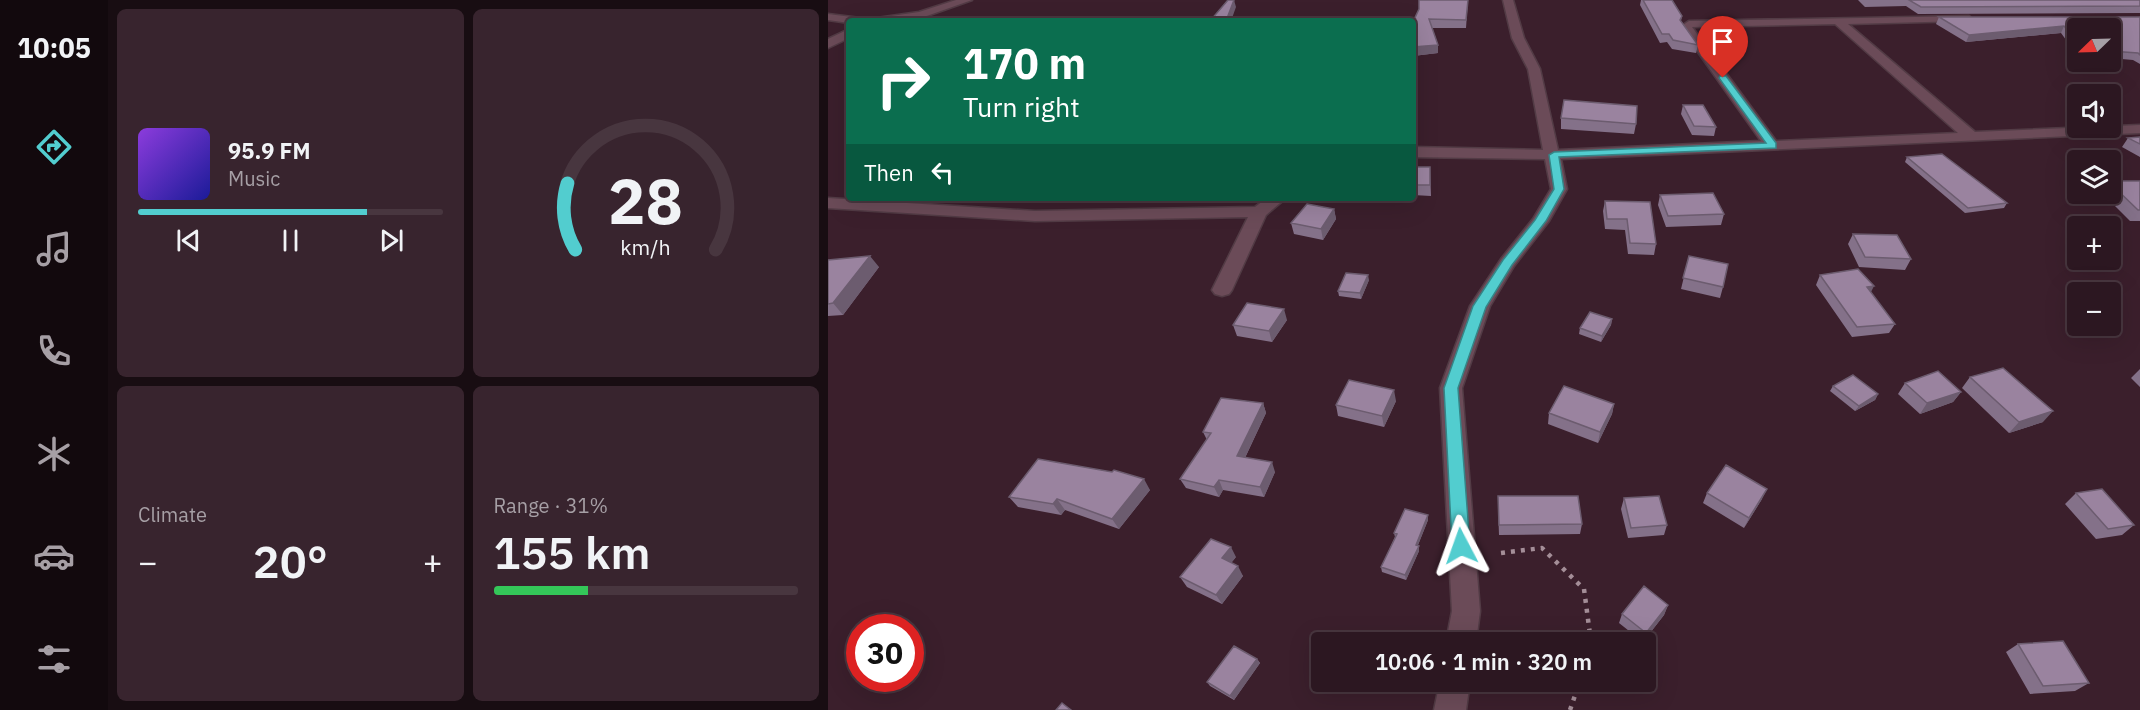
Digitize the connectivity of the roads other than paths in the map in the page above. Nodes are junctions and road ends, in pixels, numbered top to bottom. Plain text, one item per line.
1 (967, 0) edge
2 (1508, 0) edge
3 (828, 17) edge
4 (899, 18) edge
5 (1981, 18) edge
6 (846, 19) edge
7 (1839, 22) junction
8 (846, 35) edge
9 (828, 44) edge
10 (2140, 129) edge
11 (1971, 136) junction
12 (1772, 146) junction
13 (1416, 152) edge
14 (1554, 155) junction
15 (1274, 201) edge
16 (828, 203) edge
17 (1259, 212) junction
18 (1222, 290) dead end
19 (1463, 632) edge
20 (1453, 692) edge
21 (1450, 710) edge

1 - 4 street
2 - 14 street
3 - 6 street
5 - 7 street
7 - 11 street
7 - 12 street
8 - 9 street
10 - 11 street
11 - 12 street
12 - 14 street
13 - 14 street
14 - 19 street
15 - 17 street
16 - 17 street
17 - 18 street
20 - 21 street

